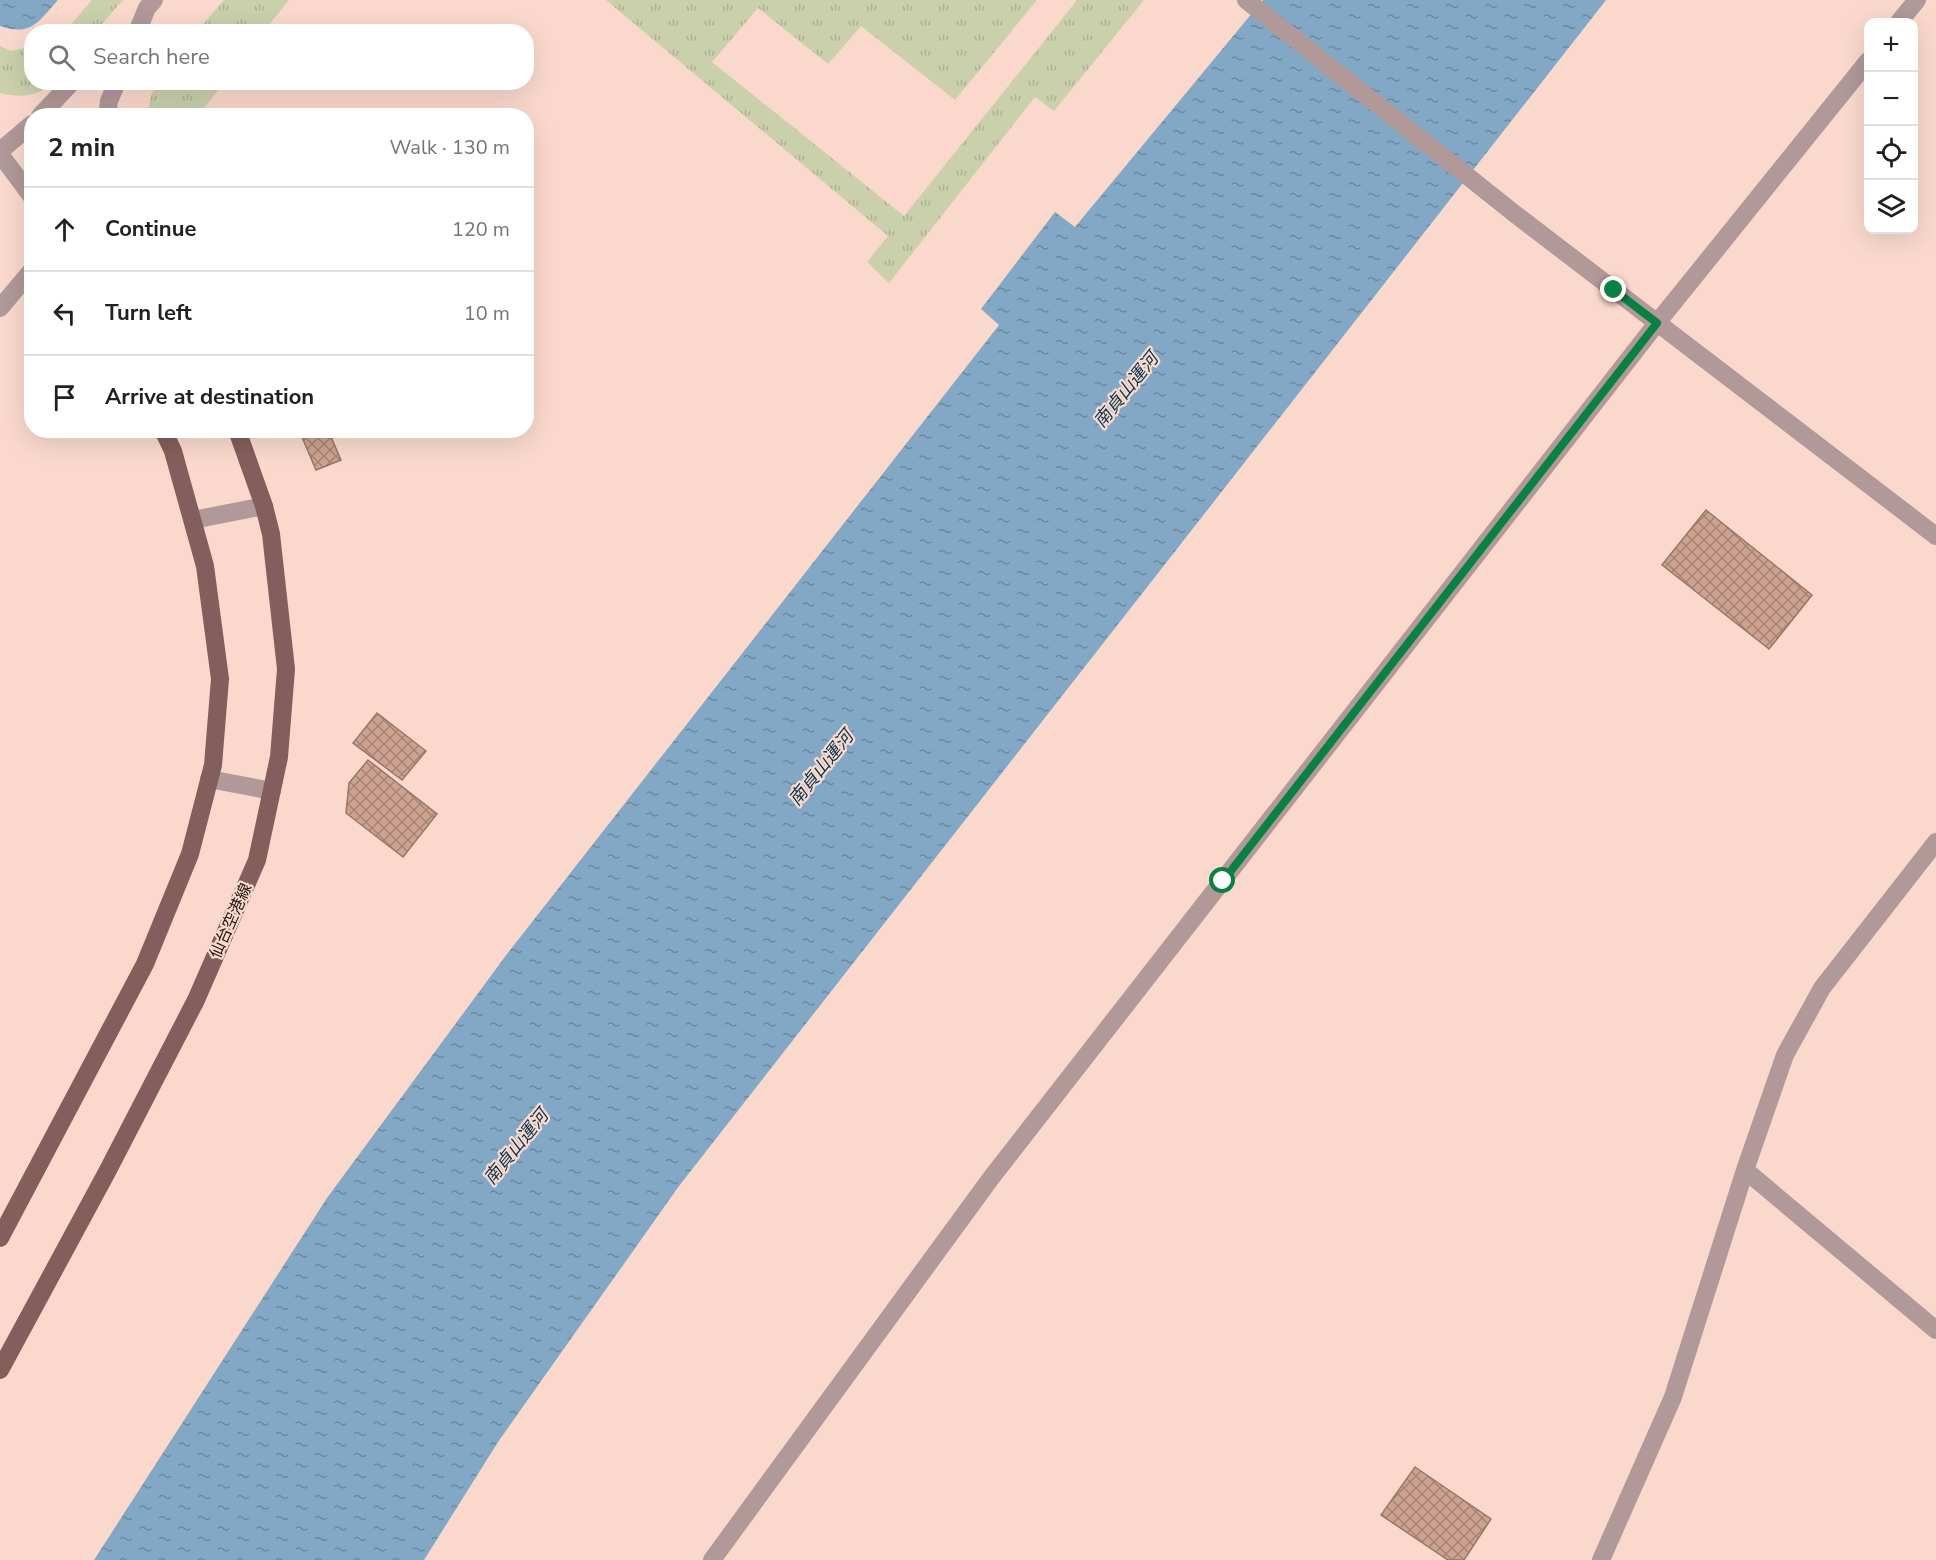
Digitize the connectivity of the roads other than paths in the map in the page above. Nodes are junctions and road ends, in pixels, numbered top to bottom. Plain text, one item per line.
1 (1246, 0) edge
2 (1917, 0) edge
3 (151, 4) edge
4 (1902, 18) edge
5 (131, 24) edge
6 (141, 24) edge
7 (1864, 67) edge
8 (64, 90) edge
9 (114, 90) edge
10 (48, 108) edge
11 (108, 108) edge
12 (24, 131) edge
13 (0, 153) edge
14 (24, 186) edge
15 (24, 280) edge
16 (0, 308) edge
17 (1657, 323) junction
18 (167, 438) edge
19 (240, 438) edge
20 (264, 506) junction
21 (193, 520) junction
22 (1935, 531) edge
23 (209, 779) junction
24 (272, 790) junction
25 (1936, 842) edge
26 (1745, 1170) junction
27 (0, 1238) edge
28 (1936, 1330) edge
29 (0, 1370) edge
30 (712, 1560) edge
31 (1601, 1560) edge

1 - 17 street
2 - 4 street
3 - 5 street
3 - 6 street
7 - 17 street
8 - 10 street
9 - 11 street
12 - 13 street
13 - 14 street
15 - 16 street
17 - 22 street
17 - 30 street
18 - 21 main road
19 - 20 main road, 仙台空港線
20 - 21 street
20 - 24 main road, 仙台空港線
21 - 23 main road
23 - 24 street
23 - 27 main road
24 - 29 main road, 仙台空港線
25 - 26 street
26 - 28 street
26 - 31 street

